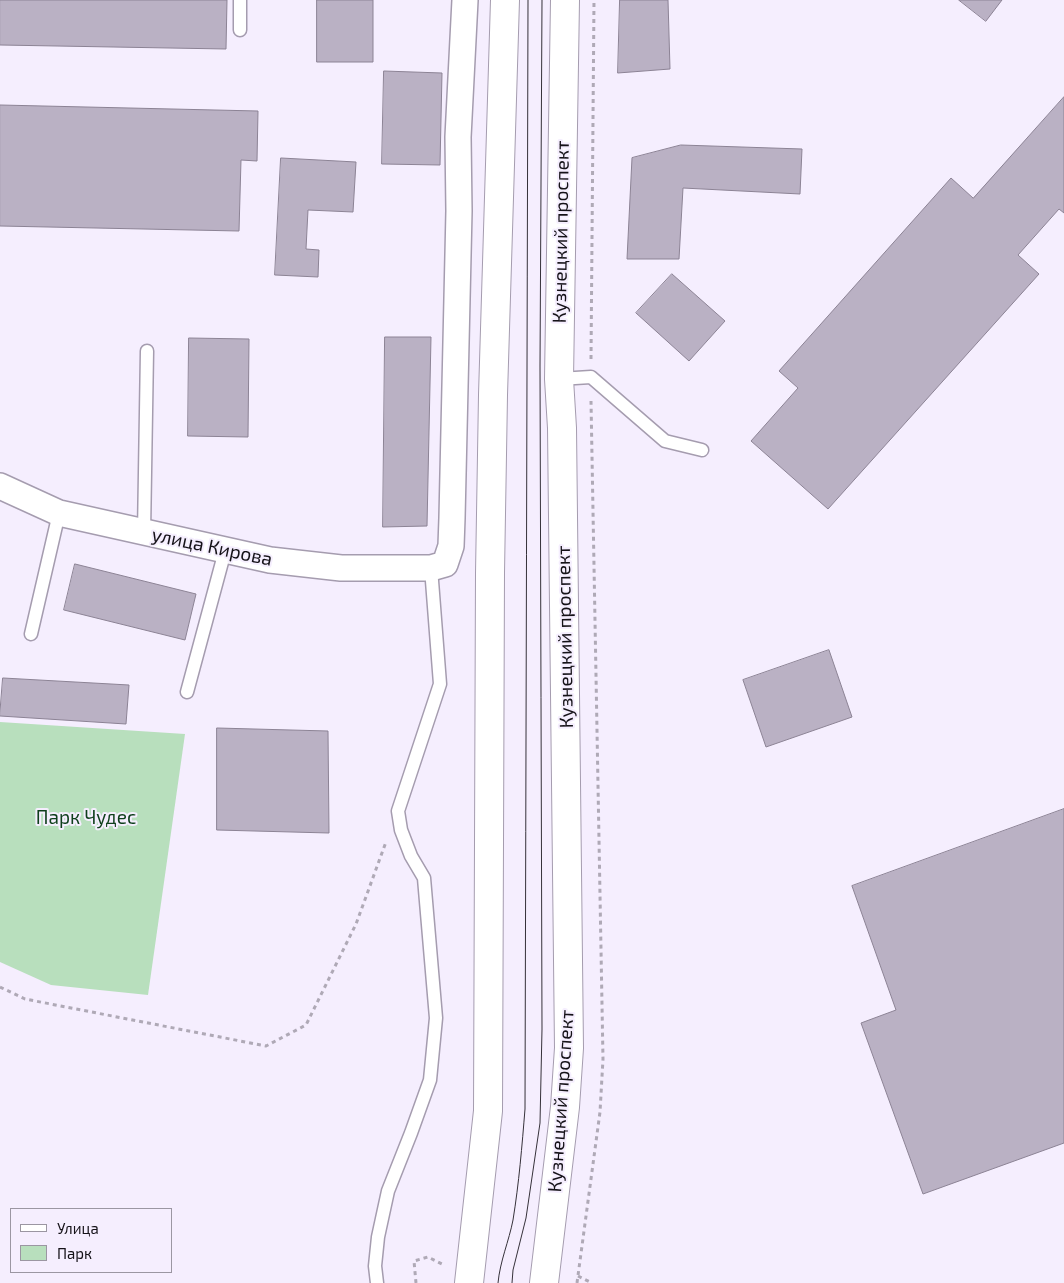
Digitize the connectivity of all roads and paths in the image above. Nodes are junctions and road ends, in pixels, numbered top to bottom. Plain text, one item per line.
1 (240, 0) edge
2 (465, 0) edge
3 (505, 0) edge
4 (565, 0) edge
5 (594, 0) edge
6 (240, 30) dead end
7 (147, 351) dead end
8 (590, 378) junction
9 (559, 379) junction
10 (702, 450) dead end
11 (0, 486) edge
12 (59, 513) junction
13 (144, 533) junction
14 (225, 551) junction
15 (431, 568) junction
16 (31, 634) dead end
17 (187, 692) dead end
18 (398, 811) junction
19 (0, 987) edge
20 (461, 1271) edge
21 (578, 1276) junction
22 (545, 1278) edge
23 (377, 1283) edge
24 (416, 1283) edge
25 (577, 1283) edge
26 (592, 1283) edge

1 - 6 lane
2 - 15 street
3 - 20 main road
4 - 9 main road, Кузнецкий проспект
5 - 8 path
7 - 13 lane
8 - 9 lane
8 - 10 lane
8 - 21 path
9 - 22 main road, Кузнецкий проспект
11 - 12 street, улица Кирова
12 - 13 street, улица Кирова
12 - 16 lane
13 - 14 street, улица Кирова
14 - 15 street, улица Кирова
14 - 17 lane
15 - 18 lane
18 - 19 path
18 - 23 lane
20 - 24 path
21 - 25 path
21 - 26 path

